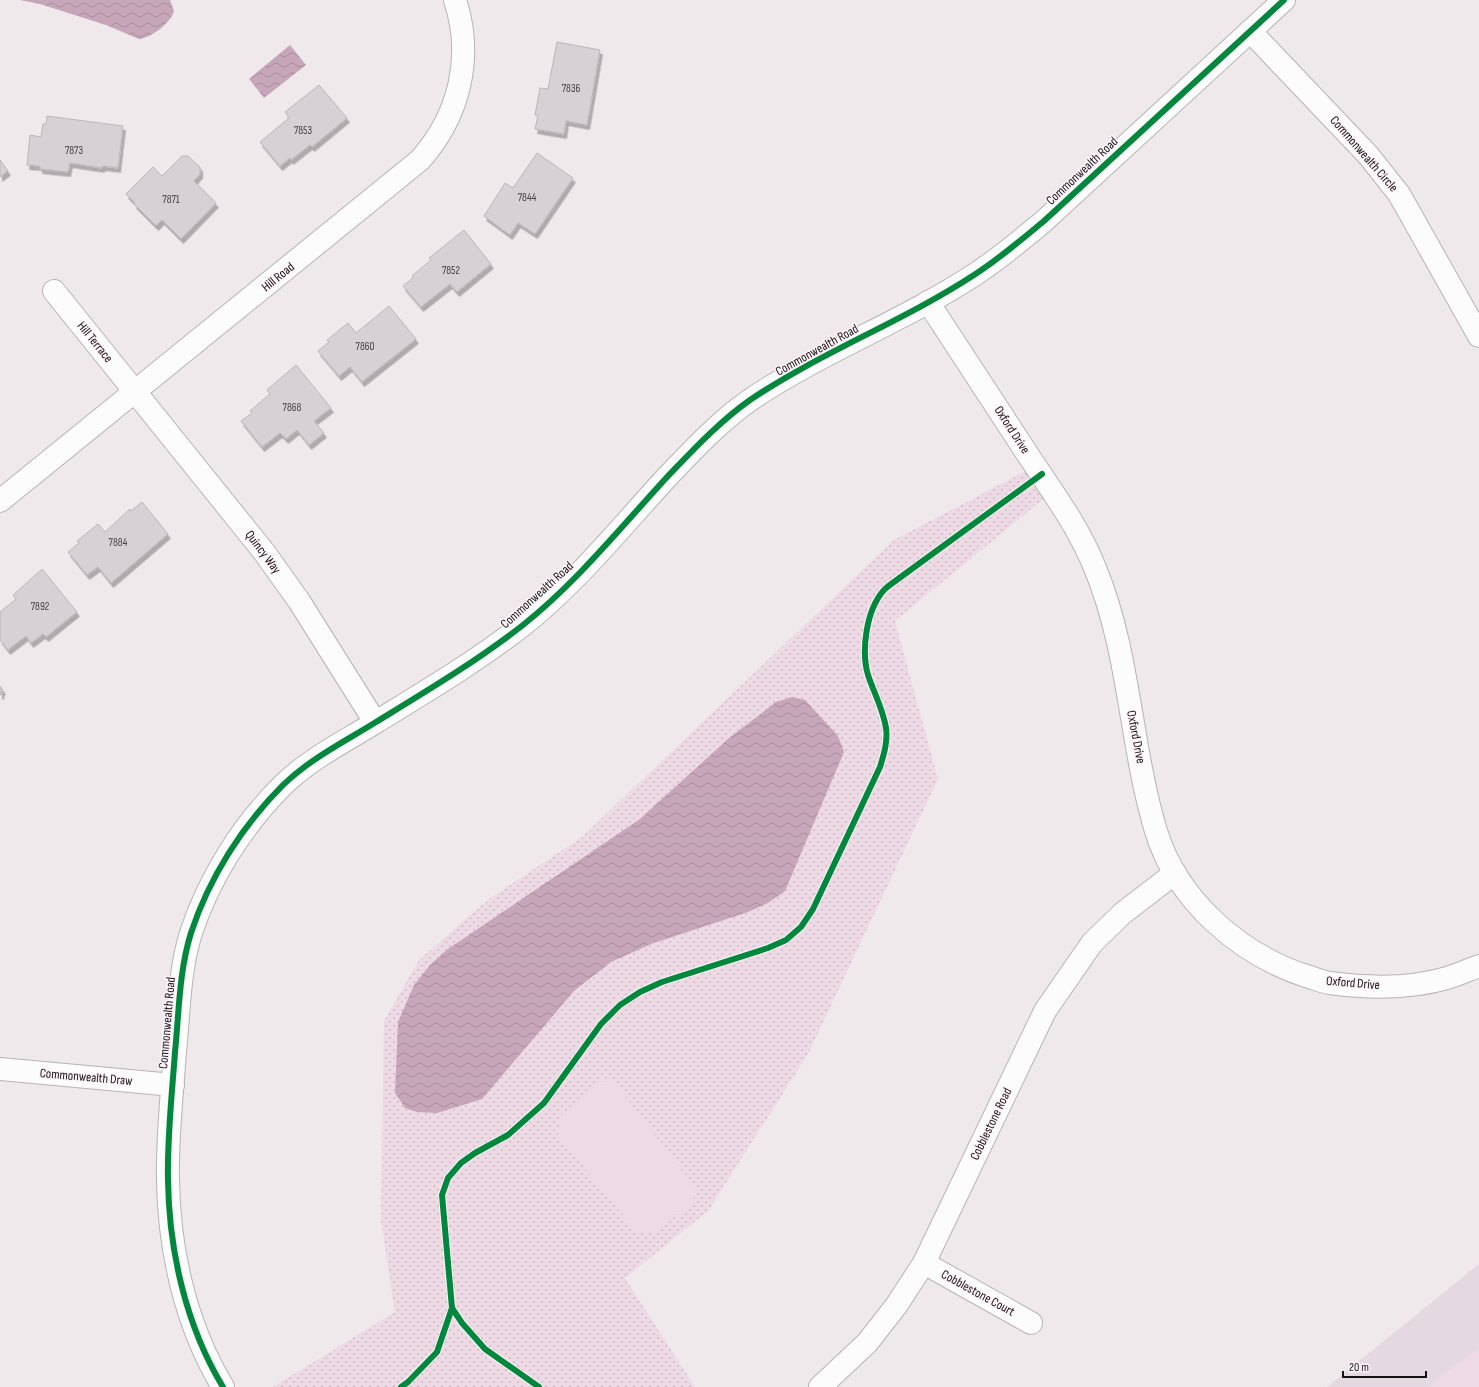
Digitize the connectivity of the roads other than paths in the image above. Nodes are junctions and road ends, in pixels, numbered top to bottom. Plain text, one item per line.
1 (455, 0) edge
2 (1284, 0) edge
3 (1250, 31) junction
4 (54, 291) dead end
5 (928, 302) junction
6 (1479, 336) edge
7 (136, 392) junction
8 (0, 501) edge
9 (375, 722) junction
10 (1174, 873) junction
11 (1479, 966) edge
12 (0, 1070) edge
13 (173, 1085) junction
14 (924, 1264) junction
15 (1032, 1324) dead end
16 (223, 1387) edge
17 (820, 1387) edge

1 - 7 street, Hill Road
2 - 3 street, Commonwealth Road
3 - 5 street, Commonwealth Road
3 - 6 street, Commonwealth Circle
4 - 7 street, Hill Terrace
5 - 9 street, Commonwealth Road
5 - 10 street, Oxford Drive
7 - 8 street, Hill Road
7 - 9 street, Quincy Way
9 - 13 street, Commonwealth Road
10 - 11 street, Oxford Drive
10 - 14 street, Cobblestone Road
12 - 13 street, Commonwealth Draw
13 - 16 street, Commonwealth Road
14 - 15 street, Cobblestone Court
14 - 17 street, Cobblestone Road

